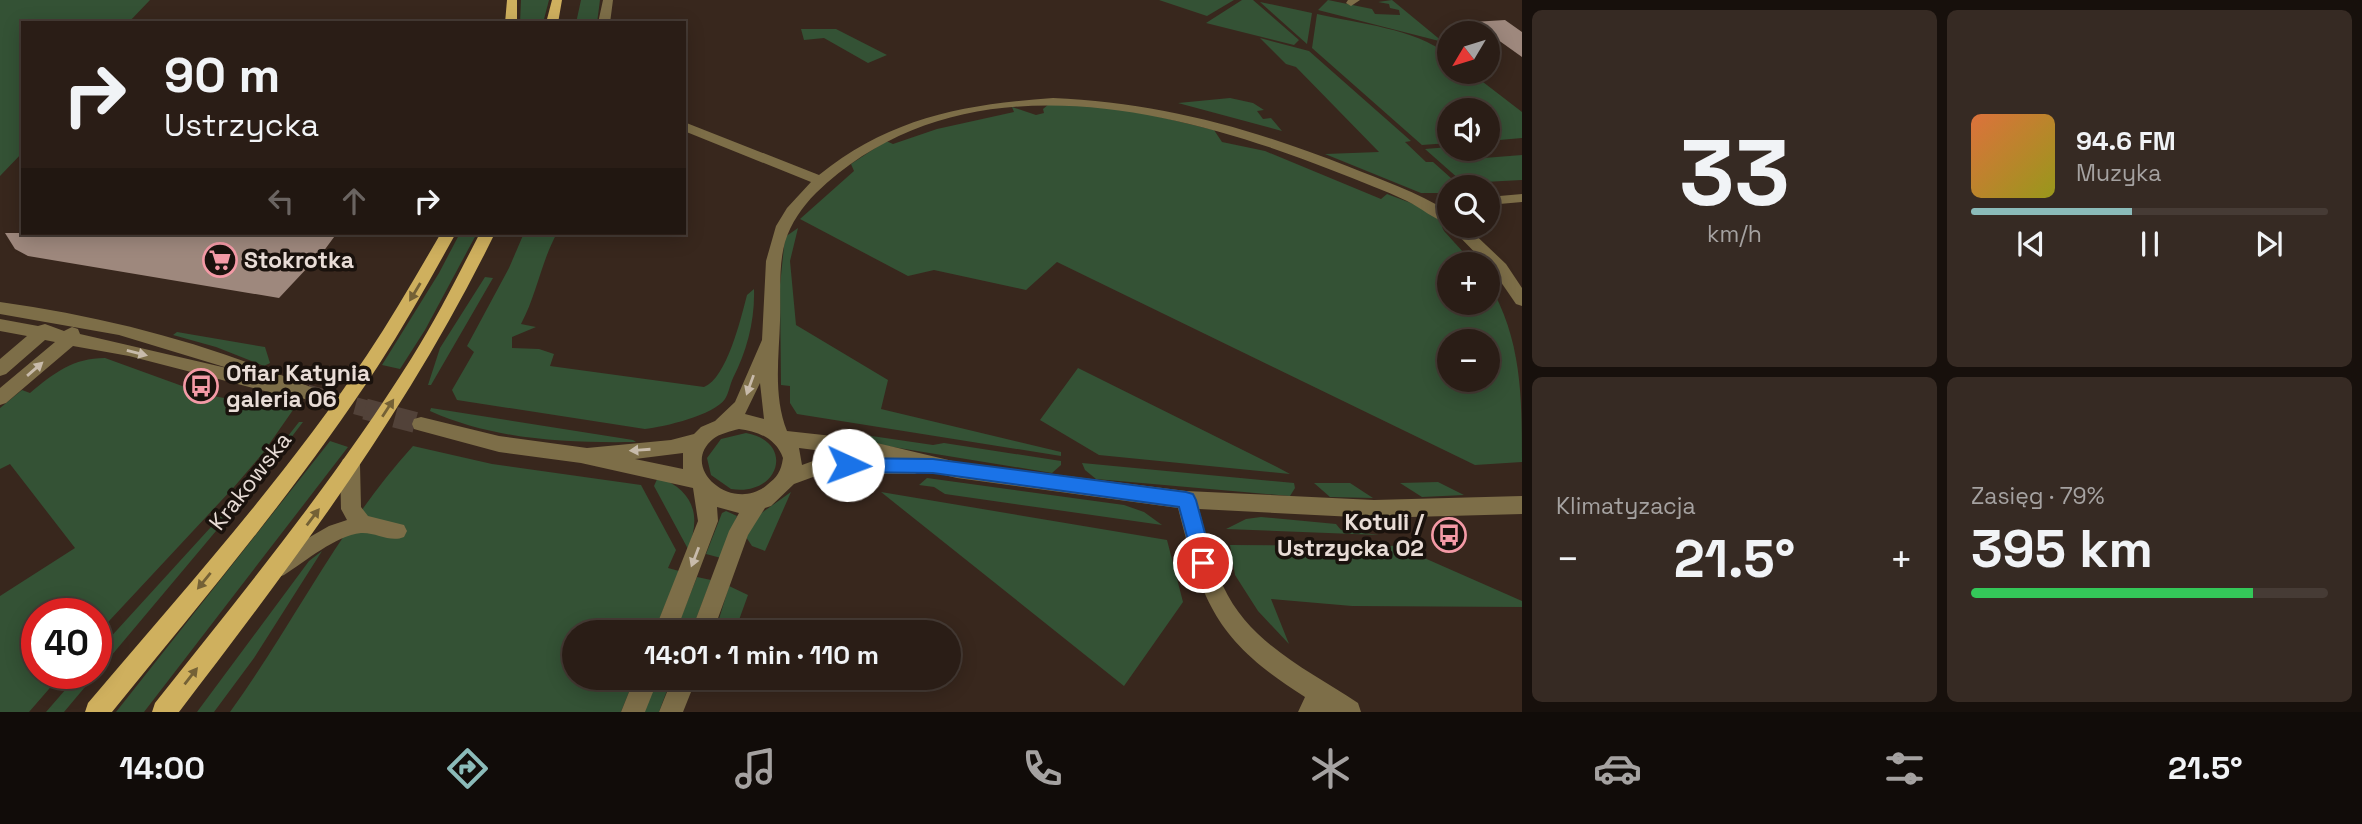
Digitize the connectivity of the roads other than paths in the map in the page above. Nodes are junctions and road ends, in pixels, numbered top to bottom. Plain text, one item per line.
1 (512, 0) edge
2 (557, 0) edge
3 (608, 0) edge
4 (511, 21) edge
5 (552, 21) edge
6 (604, 21) edge
7 (686, 127) edge
8 (820, 181) junction
9 (1522, 198) edge
10 (1500, 200) edge
11 (1437, 209) edge
12 (447, 235) edge
13 (486, 235) edge
14 (1469, 238) edge
15 (1522, 300) edge
16 (0, 308) edge
17 (75, 319) junction
18 (0, 324) edge
19 (40, 332) junction
20 (71, 338) junction
21 (769, 342) junction
22 (0, 369) edge
23 (0, 398) edge
24 (723, 423) junction
25 (421, 424) tunnel mouth
26 (781, 436) junction
27 (698, 441) junction
28 (581, 455) junction
29 (350, 464) junction
30 (933, 466) junction
31 (788, 478) junction
32 (701, 486) junction
33 (1186, 500) junction
34 (759, 501) junction
35 (1522, 505) edge
36 (362, 524) junction
37 (397, 531) dead end
38 (275, 568) junction
39 (670, 620) edge
40 (706, 620) edge
41 (642, 690) edge
42 (680, 690) edge
43 (1316, 702) edge
44 (94, 712) edge
45 (164, 712) edge
46 (633, 712) edge
47 (671, 712) edge
48 (1349, 712) edge

1 - 4 main road
2 - 5 main road
3 - 6 street
7 - 8 street
8 - 11 street
8 - 21 street
9 - 10 street
12 -> 44 main road, Krakowska
29 -> 13 main road
14 - 15 street
16 - 17 street
17 - 19 street
17 - 20 street
20 -> 17 street
18 - 19 street
19 - 20 street
19 - 22 street
23 -> 20 street
21 -> 24 street
21 - 26 street
24 - 26 street
24 - 27 street
25 - 28 street
26 - 30 street
26 - 31 street
27 -> 28 street
27 - 32 street
28 - 32 street
29 - 36 street
38 -> 29 main road
30 - 31 street
30 - 33 street
31 - 34 street
32 - 34 street
32 -> 39 street
33 - 35 street
33 - 43 street
34 - 40 street
36 - 37 street
36 - 38 street
45 -> 38 main road
41 - 46 street
42 - 47 street
43 - 48 street

